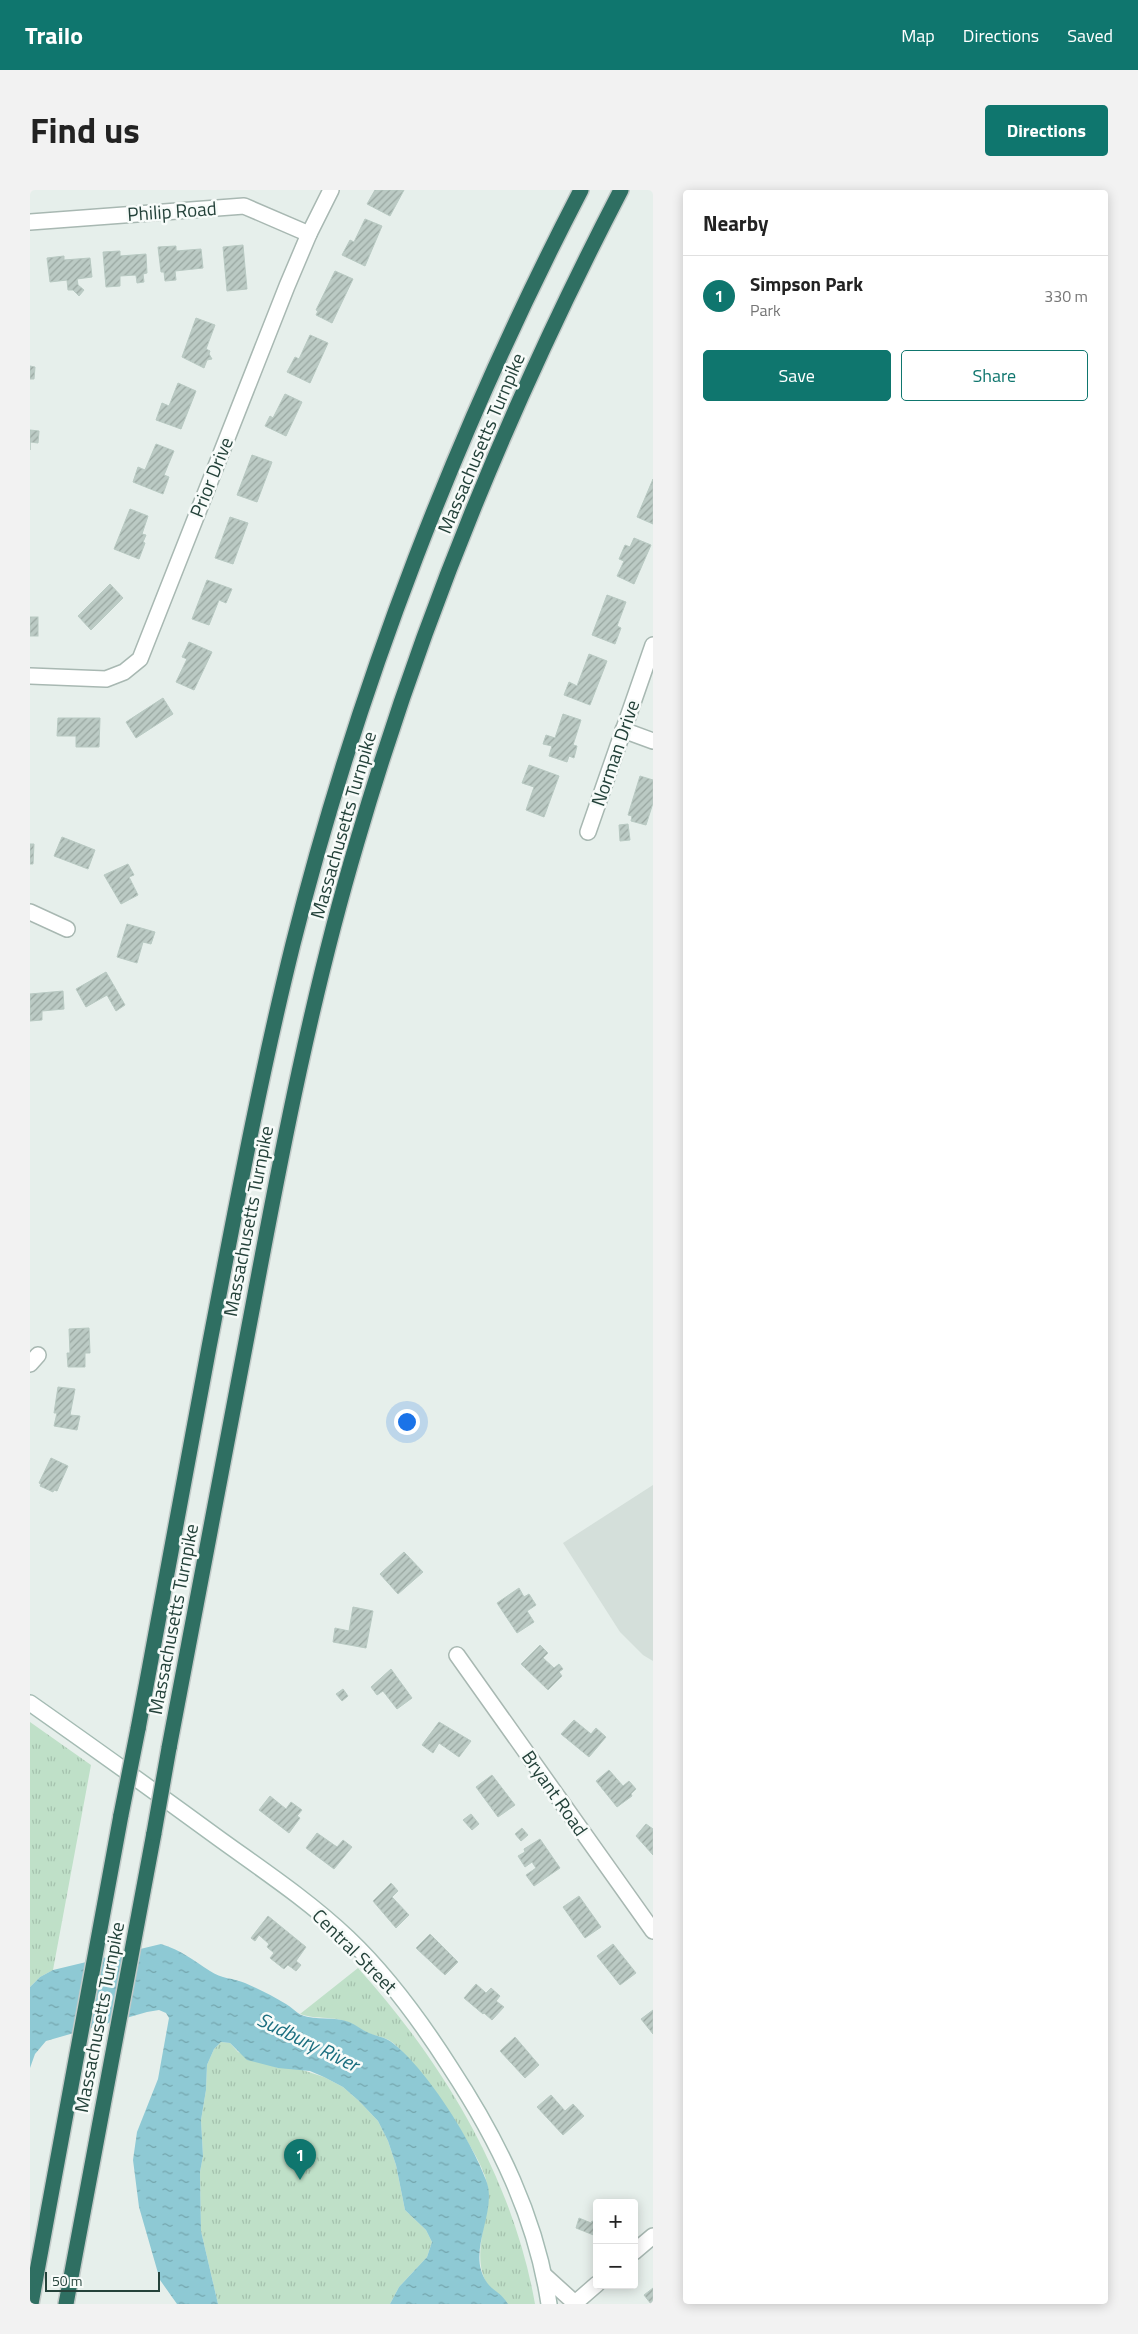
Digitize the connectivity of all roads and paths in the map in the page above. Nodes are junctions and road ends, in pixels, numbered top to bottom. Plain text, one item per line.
1 (331, 190) edge
2 (581, 190) edge
3 (621, 190) edge
4 (30, 222) edge
5 (309, 234) junction
6 (653, 645) edge
7 (30, 676) edge
8 (622, 730) junction
9 (653, 741) edge
10 (588, 832) dead end
11 (30, 912) edge
12 (67, 930) dead end
13 (457, 1655) dead end
14 (30, 1703) edge
15 (653, 1931) edge
16 (653, 2236) edge
17 (638, 2249) edge
18 (544, 2275) junction
19 (593, 2288) edge
20 (31, 2304) edge
21 (66, 2304) edge
22 (549, 2304) edge
23 (575, 2304) edge

1 - 5 street, Prior Drive
2 - 20 highway, Massachusetts Turnpike, bridge
3 - 21 highway, Massachusetts Turnpike, bridge
4 - 5 street, Philip Road
5 - 7 street, Prior Drive
6 - 8 street, Norman Drive
8 - 9 street
8 - 10 street, Norman Drive
11 - 12 street
13 - 15 street, Bryant Road
14 - 18 street, Central Street
16 - 17 street
18 - 22 street, Central Street
18 - 23 street
19 - 23 street

